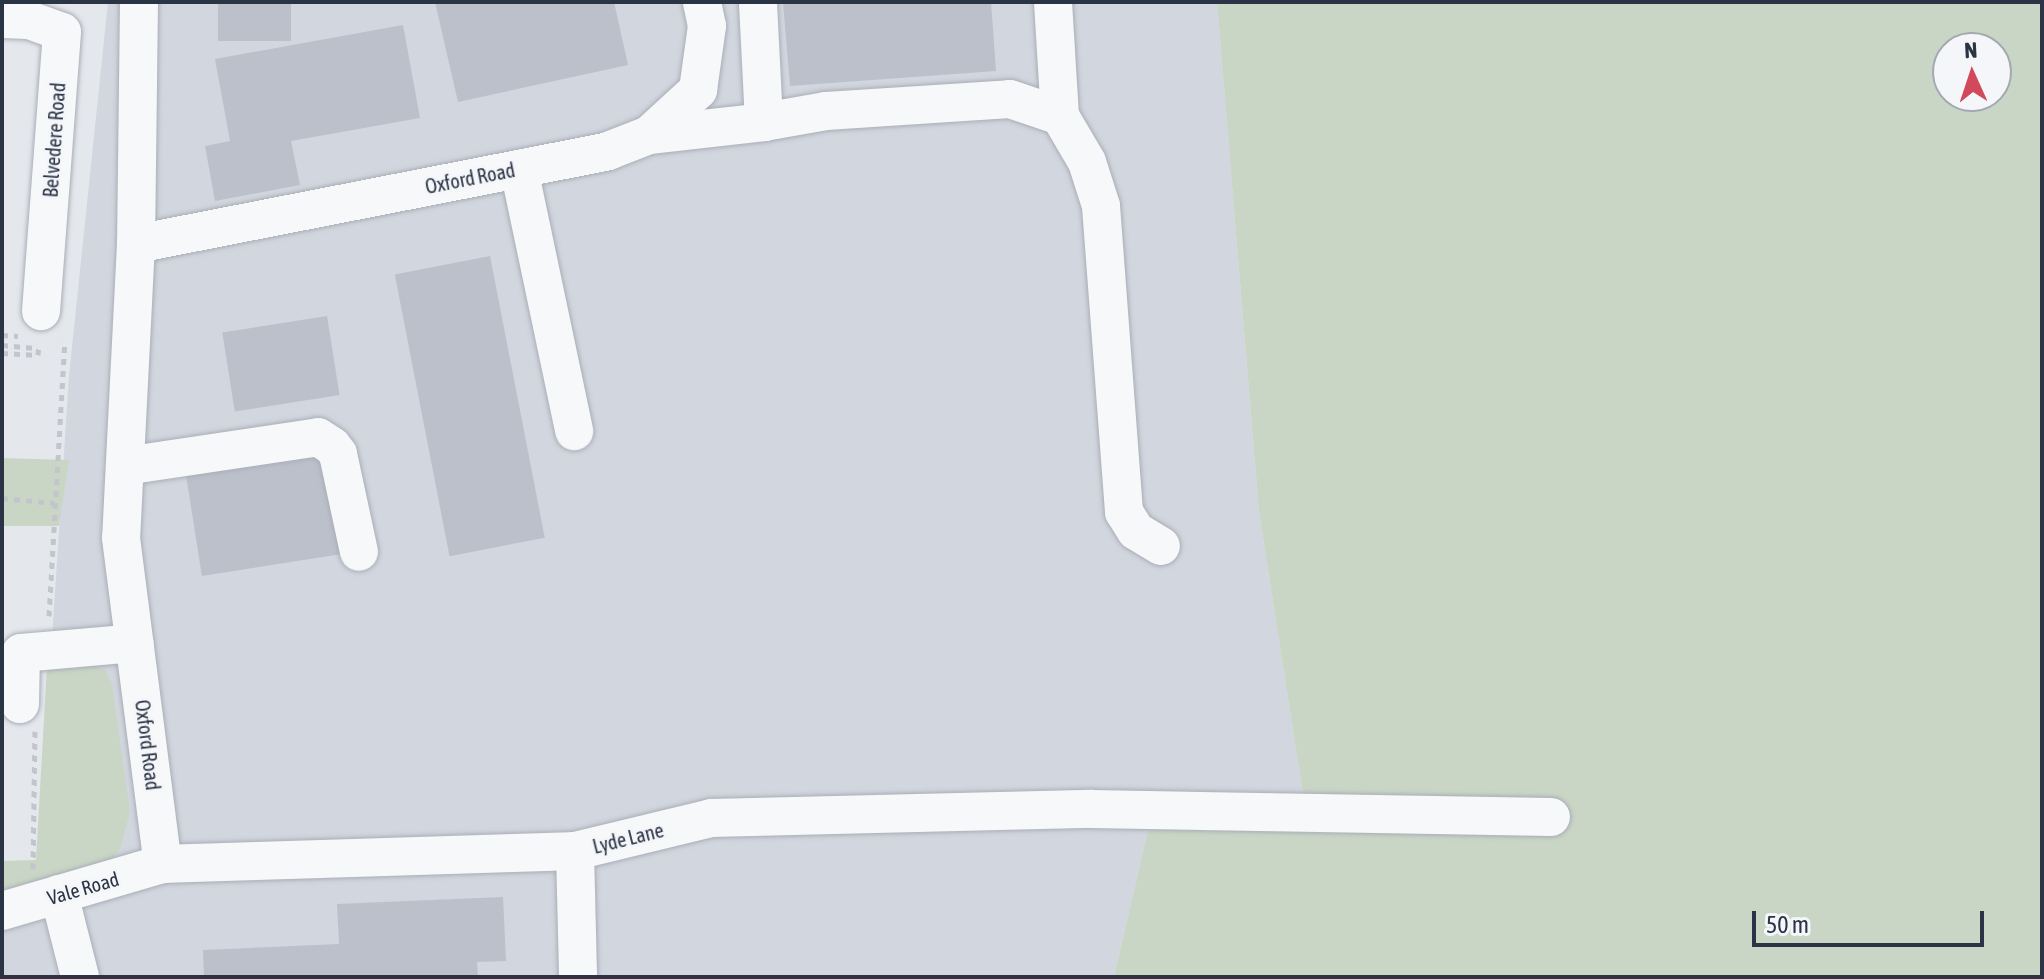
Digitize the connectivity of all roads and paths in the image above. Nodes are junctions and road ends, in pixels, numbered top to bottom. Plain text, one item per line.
1 (139, 2) edge
2 (702, 2) edge
3 (758, 2) edge
4 (1053, 2) edge
5 (2, 19) edge
6 (1060, 116) junction
7 (764, 122) junction
8 (649, 135) junction
9 (519, 169) junction
10 (136, 244) junction
11 (41, 311) dead end
12 (65, 340) dead end
13 (2, 345) edge
14 (38, 348) dead end
15 (574, 431) dead end
16 (125, 466) junction
17 (2, 498) edge
18 (55, 503) junction
19 (1161, 546) dead end
20 (359, 552) dead end
21 (48, 631) dead end
22 (135, 643) junction
23 (27, 716) joint
24 (1551, 817) dead end
25 (575, 851) junction
26 (163, 864) junction
27 (31, 902) edge
28 (80, 977) edge
29 (578, 977) edge

1 - 10 street, Oxford Road
2 - 8 street, Oxford Road
3 - 7 street
4 - 6 street
5 - 11 street, Belvedere Road
6 - 7 street
6 - 19 street
7 - 8 street
8 - 9 street, Oxford Road
9 - 10 street, Oxford Road
9 - 15 street
10 - 16 street, Oxford Road
12 - 18 path
13 - 14 path
16 - 20 street
16 - 22 street, Oxford Road
17 - 18 path
18 - 21 path
22 - 23 street
22 - 26 street, Oxford Road
23 - 27 path
24 - 25 street, Lyde Lane
25 - 26 street, Lyde Lane
25 - 29 street
26 - 27 street, Vale Road
27 - 28 street

